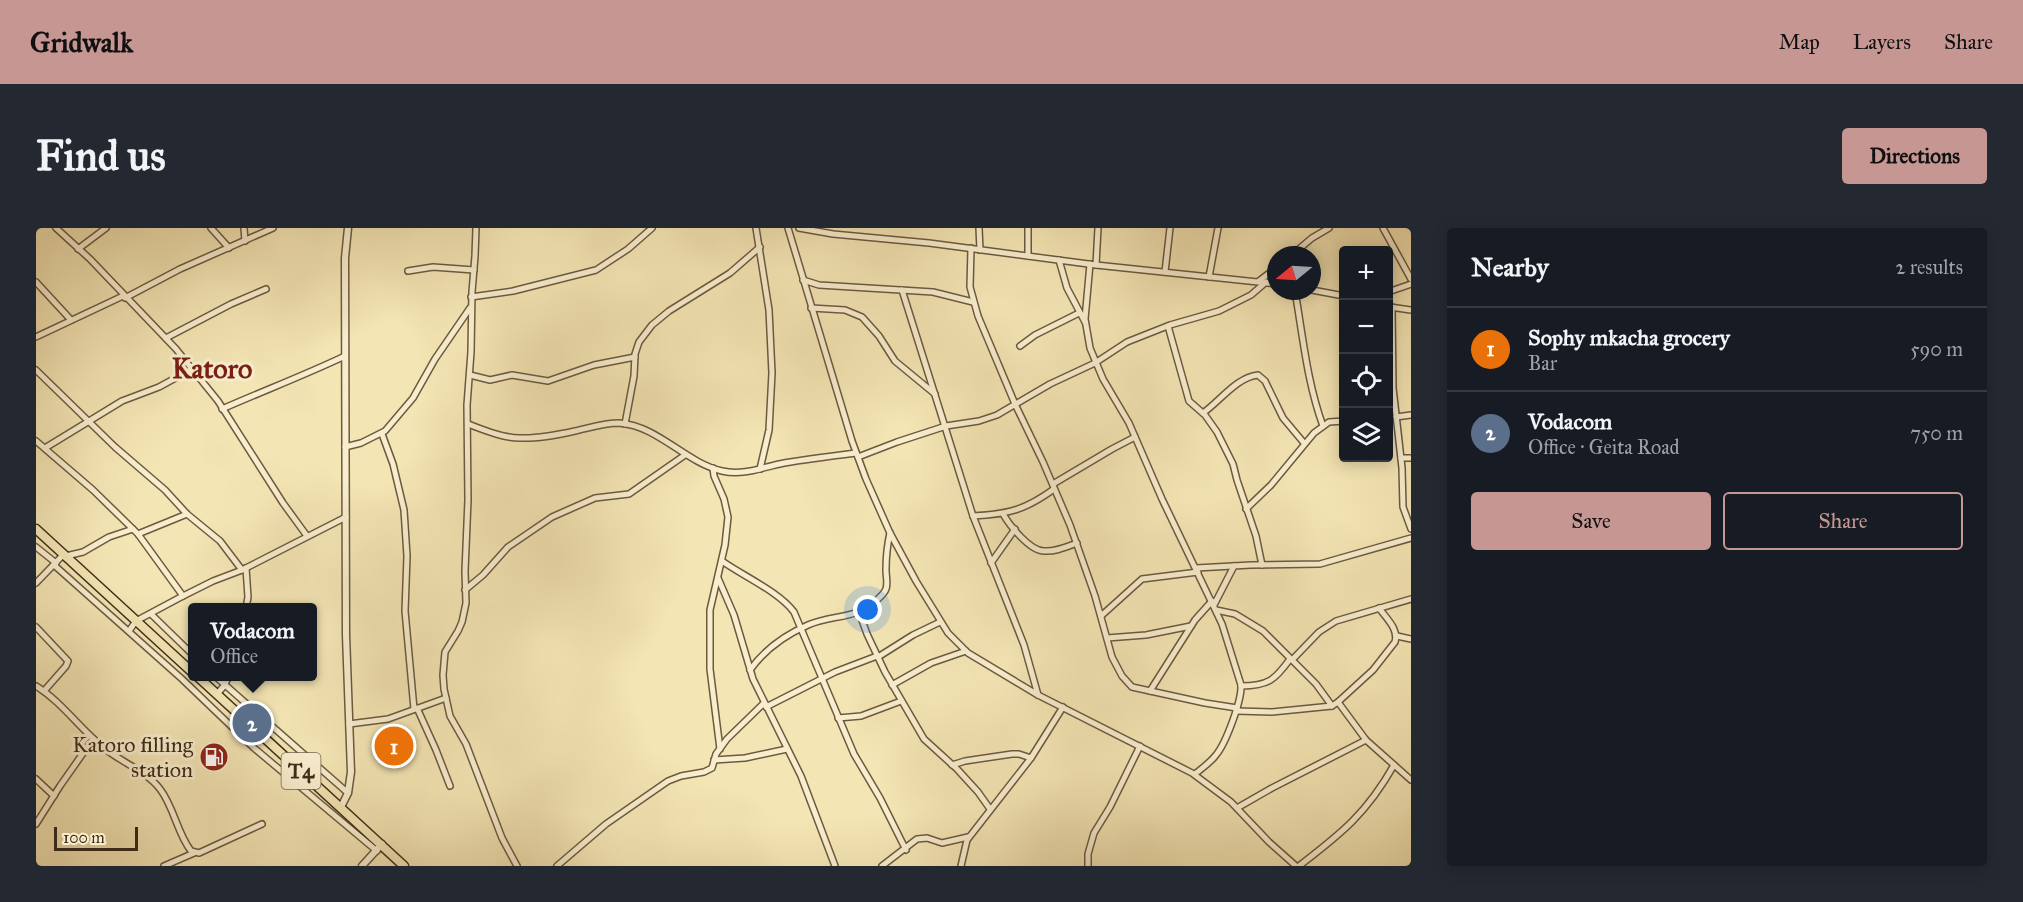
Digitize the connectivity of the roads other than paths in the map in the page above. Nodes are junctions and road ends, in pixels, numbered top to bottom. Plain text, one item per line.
1 (56, 228) edge
2 (106, 228) edge
3 (211, 228) edge
4 (244, 228) edge
5 (273, 228) edge
6 (348, 228) edge
7 (476, 228) edge
8 (652, 228) edge
9 (756, 228) edge
10 (788, 228) edge
11 (799, 228) edge
12 (834, 228) edge
13 (979, 228) edge
14 (1028, 228) edge
15 (1098, 228) edge
16 (1170, 228) edge
17 (1218, 228) edge
18 (1315, 228) edge
19 (1329, 228) edge
20 (1383, 228) edge
21 (829, 233) junction
22 (1317, 236) junction
23 (245, 241) junction
24 (1304, 246) edge
25 (760, 247) junction
26 (229, 248) junction
27 (970, 248) junction
28 (78, 249) junction
29 (981, 250) junction
30 (1028, 256) junction
31 (1059, 260) junction
32 (1093, 265) junction
33 (474, 270) junction
34 (408, 271) dead end
35 (1165, 273) junction
36 (1209, 277) junction
37 (1267, 277) edge
38 (1411, 279) edge
39 (803, 280) junction
40 (36, 282) edge
41 (1262, 282) junction
42 (1267, 283) edge
43 (1411, 284) edge
44 (266, 289) dead end
45 (902, 290) junction
46 (1393, 291) edge
47 (1321, 292) edge
48 (1339, 295) edge
49 (124, 297) junction
50 (471, 297) junction
51 (1296, 300) edge
52 (973, 302) junction
53 (471, 307) junction
54 (1393, 307) edge
55 (811, 308) junction
56 (1411, 310) edge
57 (1079, 313) junction
58 (71, 320) junction
59 (1085, 324) junction
60 (1168, 326) junction
61 (36, 337) edge
62 (166, 338) junction
63 (1020, 346) dead end
64 (1391, 354) edge
65 (345, 357) junction
66 (635, 357) junction
67 (1095, 363) junction
68 (192, 369) junction
69 (36, 370) edge
70 (470, 375) junction
71 (936, 395) junction
72 (1015, 404) junction
73 (222, 409) junction
74 (1203, 413) junction
75 (1411, 415) edge
76 (1393, 416) edge
77 (1396, 416) junction
78 (1339, 421) edge
79 (90, 422) junction
80 (468, 424) junction
81 (625, 424) junction
82 (946, 426) junction
83 (1323, 426) junction
84 (382, 434) junction
85 (1135, 437) junction
86 (36, 441) edge
87 (1304, 443) junction
88 (345, 447) junction
89 (44, 448) junction
90 (36, 451) edge
91 (684, 455) junction
92 (857, 455) junction
93 (1401, 458) junction
94 (1411, 458) edge
95 (713, 468) junction
96 (760, 469) junction
97 (1053, 486) junction
98 (1246, 509) junction
99 (187, 514) junction
100 (1003, 514) junction
101 (973, 516) junction
102 (346, 517) junction
103 (36, 529) edge
104 (133, 529) junction
105 (1411, 529) edge
106 (1015, 530) junction
107 (890, 533) junction
108 (138, 534) junction
109 (307, 536) junction
110 (1411, 538) edge
111 (1077, 543) junction
112 (36, 547) edge
113 (64, 556) junction
114 (722, 561) junction
115 (991, 563) junction
116 (55, 564) junction
117 (1262, 565) junction
118 (1234, 566) junction
119 (244, 569) junction
120 (1197, 570) junction
121 (718, 578) junction
122 (36, 583) edge
123 (465, 590) junction
124 (183, 596) junction
125 (1411, 598) edge
126 (247, 603) edge
127 (1214, 605) junction
128 (1379, 608) junction
129 (859, 612) junction
130 (151, 614) junction
131 (1101, 616) junction
132 (136, 621) junction
133 (940, 622) junction
134 (36, 627) edge
135 (1191, 627) junction
136 (800, 629) junction
137 (129, 631) junction
138 (1397, 636) junction
139 (1107, 638) junction
140 (1411, 639) edge
141 (188, 650) edge
142 (966, 651) junction
143 (878, 656) junction
144 (1291, 660) junction
145 (188, 668) edge
146 (750, 670) junction
147 (822, 679) junction
148 (203, 681) edge
149 (220, 681) edge
150 (226, 681) edge
151 (892, 685) junction
152 (36, 686) edge
153 (224, 686) junction
154 (1241, 686) junction
155 (44, 691) junction
156 (1150, 691) junction
157 (217, 694) junction
158 (1038, 695) junction
159 (446, 698) junction
160 (901, 701) junction
161 (1338, 702) junction
162 (765, 705) junction
163 (1332, 706) junction
164 (1063, 707) junction
165 (415, 708) junction
166 (1237, 709) junction
167 (838, 718) junction
168 (349, 724) junction
169 (93, 739) junction
170 (1366, 740) junction
171 (1140, 746) junction
172 (720, 748) junction
173 (787, 749) junction
174 (1031, 758) junction
175 (714, 760) junction
176 (952, 765) junction
177 (1394, 765) junction
178 (1195, 774) junction
179 (1408, 774) edge
180 (36, 779) edge
181 (1411, 780) edge
182 (450, 786) dead end
183 (348, 793) junction
184 (54, 796) junction
185 (341, 807) junction
186 (1237, 808) junction
187 (990, 809) junction
188 (36, 824) edge
189 (262, 824) dead end
190 (970, 836) junction
191 (379, 848) junction
192 (906, 850) junction
193 (194, 853) junction
194 (164, 866) edge
195 (362, 866) edge
196 (404, 866) edge
197 (517, 866) edge
198 (557, 866) edge
199 (835, 866) edge
200 (882, 866) edge
201 (961, 866) edge
202 (1088, 866) edge
203 (1297, 866) edge

1 - 28 street
2 - 28 street
3 - 26 street
4 - 23 street
5 - 23 street
6 - 65 street
7 - 33 street
8 - 50 street
9 - 25 street
10 - 39 street
11 - 21 street
12 - 21 street
13 - 29 street
14 - 30 street
15 - 32 street
16 - 35 street
17 - 36 street
18 - 22 street
19 - 22 street
20 - 38 street
21 - 27 street
22 - 24 street
23 - 26 street
25 - 66 street
25 - 96 street
26 - 49 street
27 - 29 street
27 - 52 street
28 - 49 street
29 - 30 street
30 - 31 street
31 - 32 street
31 - 57 street
32 - 35 street
32 - 59 street
33 - 34 street
33 - 50 street
35 - 36 street
36 - 41 street
37 - 41 street
39 - 45 street
39 - 55 street
40 - 58 street
41 - 42 street
41 - 60 street
43 - 46 street
44 - 62 street
45 - 52 street
45 - 71 street
47 - 48 street
49 - 58 street
49 - 62 street
50 - 53 street
51 - 83 street
52 - 72 street
53 - 70 street
53 - 84 street
54 - 56 street
55 - 71 street
55 - 92 street
57 - 59 street
57 - 63 street
58 - 61 street
59 - 67 street
60 - 67 street
60 - 74 street
62 - 68 street
64 - 77 street
65 - 73 street
65 - 88 street
66 - 70 street
66 - 81 street
67 - 72 street
67 - 85 street
68 - 73 street
68 - 79 street
69 - 79 street
70 - 80 street
71 - 82 street
72 - 82 street
72 - 97 street
73 - 109 street
74 - 87 street
74 - 98 street
75 - 77 street
76 - 77 street
77 - 93 street
78 - 83 street
79 - 89 street
79 - 99 street
80 - 81 street
80 - 123 street
81 - 91 street
82 - 92 street
82 - 101 street
83 - 87 street
84 - 88 street
84 - 165 street
85 - 97 street
85 - 120 street
86 - 89 street
87 - 98 street
88 - 102 street
89 - 90 street
89 - 104 street
91 - 95 street
91 - 123 street
92 - 96 street
92 - 107 street
93 - 94 street
93 - 105 street
95 - 96 street
95 - 114 street
97 - 100 street
97 - 111 street
98 - 117 street
99 - 108 street
99 - 119 street
100 - 101 street
100 - 106 street
101 - 115 street
102 - 109 street
102 - 168 street
103 - 113 highway
104 - 108 street
104 - 113 street
106 - 111 street
106 - 115 street
107 - 129 street
107 - 133 street
108 - 124 street
109 - 119 street
110 - 117 street
111 - 131 street
112 - 116 street
113 - 116 street
113 - 132 highway
114 - 121 street
114 - 136 street
115 - 158 street
116 - 122 street
116 - 137 street
117 - 118 street
118 - 120 street
118 - 127 street
119 - 124 street
119 - 126 street
120 - 127 street
120 - 131 street
121 - 146 street
121 - 172 street
123 - 159 street
124 - 130 street
125 - 128 street
127 - 135 street
127 - 144 street
127 - 154 street
128 - 138 street
128 - 144 street
129 - 136 street
129 - 143 street
130 - 132 street
130 - 141 street
131 - 139 street
132 - 137 street
132 - 145 highway
133 - 142 street
133 - 143 street
134 - 155 street
135 - 139 street
135 - 156 street
136 - 146 street
136 - 147 street
137 - 191 street
138 - 140 street
138 - 161 street
139 - 156 street
142 - 151 street
142 - 158 street
143 - 147 street
143 - 151 street
144 - 154 street
144 - 163 street
146 - 162 street
147 - 162 street
147 - 167 street
148 - 157 highway, T4
149 - 153 street
150 - 153 street
151 - 160 street
152 - 155 street
153 - 157 street
153 - 183 street
154 - 166 street
155 - 169 street
156 - 166 street
157 - 185 highway, T4
158 - 164 street
159 - 165 street
159 - 197 street
160 - 167 street
160 - 176 street
161 - 163 street
161 - 170 street
162 - 172 street
162 - 173 street
163 - 166 street
164 - 171 street
164 - 174 street
165 - 168 street
165 - 182 street
166 - 178 street
167 - 192 street
168 - 183 street
169 - 184 street
169 - 193 street
170 - 177 street
170 - 186 street
171 - 178 street
171 - 202 street
172 - 175 street
173 - 175 street
173 - 199 street
174 - 176 street
174 - 187 street
175 - 198 street
176 - 187 street
177 - 179 street
177 - 203 street
178 - 186 street
179 - 181 street
180 - 184 street
183 - 185 street
184 - 188 street
185 - 191 highway, T4
186 - 203 street
187 - 190 street
189 - 193 street
190 - 192 street
190 - 201 street
191 - 195 street
191 - 196 highway, T4
192 - 200 street
193 - 194 street

